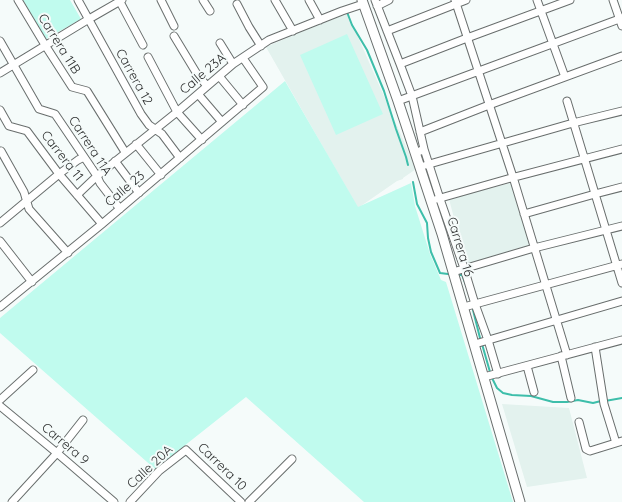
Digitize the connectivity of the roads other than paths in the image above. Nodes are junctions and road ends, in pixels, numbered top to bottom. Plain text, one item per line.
1 (18, 0) edge
2 (78, 0) edge
3 (120, 0) edge
4 (161, 0) edge
5 (204, 0) edge
6 (275, 0) edge
7 (309, 0) edge
8 (388, 0) edge
9 (466, 0) edge
10 (537, 0) edge
11 (570, 0) edge
12 (612, 0) edge
13 (362, 2) edge
14 (455, 2) edge
15 (376, 3) edge
16 (236, 4) dead end
17 (210, 11) dead end
18 (541, 11) junction
19 (89, 19) junction
20 (320, 20) junction
21 (621, 21) edge
22 (174, 26) dead end
23 (293, 31) junction
24 (387, 31) junction
25 (174, 36) dead end
26 (467, 38) junction
27 (0, 41) edge
28 (220, 43) dead end
29 (553, 44) junction
30 (45, 45) junction
31 (143, 45) dead end
32 (260, 46) junction
33 (622, 56) edge
34 (148, 57) dead end
35 (243, 58) junction
36 (233, 64) junction
37 (400, 64) junction
38 (14, 65) junction
39 (478, 72) junction
40 (0, 73) edge
41 (220, 76) junction
42 (564, 77) junction
43 (207, 86) junction
44 (198, 94) junction
45 (412, 96) junction
46 (567, 101) dead end
47 (398, 102) junction
48 (243, 105) junction
49 (489, 105) junction
50 (0, 110) edge
51 (622, 111) edge
52 (177, 112) junction
53 (222, 122) junction
54 (573, 123) junction
55 (155, 129) junction
56 (420, 132) junction
57 (202, 140) junction
58 (502, 143) junction
59 (136, 144) junction
60 (622, 149) edge
61 (1, 151) dead end
62 (420, 151) junction
63 (125, 152) junction
64 (84, 157) junction
65 (180, 158) junction
66 (584, 159) junction
67 (115, 161) junction
68 (425, 166) junction
69 (59, 174) junction
70 (160, 175) junction
71 (96, 176) junction
72 (512, 177) junction
73 (622, 188) edge
74 (139, 193) junction
75 (595, 194) junction
76 (77, 195) junction
77 (435, 199) junction
78 (26, 201) junction
79 (120, 209) junction
80 (524, 214) junction
81 (1, 219) edge
82 (102, 224) junction
83 (622, 226) edge
84 (446, 229) junction
85 (606, 230) junction
86 (0, 241) edge
87 (534, 248) junction
88 (68, 253) junction
89 (619, 265) edge
90 (464, 268) junction
91 (453, 272) junction
92 (32, 282) junction
93 (622, 283) edge
94 (546, 285) junction
95 (622, 301) edge
96 (474, 304) junction
97 (0, 307) edge
98 (464, 307) junction
99 (557, 320) junction
100 (488, 340) junction
101 (622, 340) edge
102 (475, 344) junction
103 (595, 347) junction
104 (564, 355) junction
105 (527, 366) junction
106 (33, 370) dead end
107 (498, 374) junction
108 (484, 377) junction
109 (534, 392) dead end
110 (571, 398) dead end
111 (0, 400) edge
112 (0, 406) edge
113 (83, 420) dead end
114 (579, 422) dead end
115 (619, 442) edge
116 (186, 450) joint
117 (57, 453) junction
118 (292, 459) dead end
119 (12, 502) edge
120 (114, 502) edge
121 (130, 502) edge
122 (241, 502) edge
123 (249, 502) edge
124 (520, 502) edge

1 - 30 street, Carrera 11B
2 - 19 street, Carrera 12
3 - 19 street
3 - 31 street
4 - 22 street
5 - 17 street
6 - 23 street
7 - 20 street
8 - 15 street
9 - 14 street
10 - 18 street
11 - 18 street
12 - 21 street
13 - 20 street, Calle 23A
13 - 47 main road, Carrera 16
14 - 24 street
14 - 26 street
15 - 24 street
16 - 32 street
18 - 26 street
18 - 29 street
19 - 30 street
19 - 55 street, Carrera 12
20 - 23 street, Calle 23A
21 - 29 street
23 - 32 street, Calle 23A
24 - 37 street
25 - 43 street
26 - 37 street
26 - 39 street
27 - 38 street, Carrera 11A
28 - 36 street
29 - 39 street
29 - 42 street
30 - 38 street
30 - 63 street, Carrera 11B
32 - 35 street, Calle 23A
33 - 42 street
34 - 52 street
35 - 36 street, Calle 23A
35 - 48 street, Calle 23
36 - 41 street, Calle 23A
37 - 45 street
38 - 40 street
38 - 64 street, Carrera 11A
39 - 45 street
39 - 49 street
41 - 43 street, Calle 23A
41 - 48 street
42 - 49 street
43 - 44 street, Calle 23A
44 - 52 street, Calle 23A
44 - 53 street
45 - 47 street
45 - 56 street
46 - 54 street
47 - 62 main road, Carrera 16
48 - 53 street, Calle 23
49 - 56 street
49 - 58 street
50 - 69 street, Carrera 11
51 - 54 street
52 - 55 street, Calle 23A
52 - 57 street
53 - 57 street, Calle 23
54 - 58 street
54 - 66 street
55 - 59 street, Calle 23A
55 - 65 street, Carrera 12
56 - 62 street
57 - 65 street, Calle 23
58 - 68 street
58 - 72 street
59 - 63 street, Calle 23A
59 - 70 street
60 - 66 street
61 - 78 street
62 - 68 main road, Carrera 16
63 - 67 street, Calle 23A
64 - 69 street
64 - 71 street, Carrera 11A
65 - 70 street, Calle 23
66 - 72 street
66 - 75 street
67 - 71 street, Calle 23A
67 - 74 street
68 - 77 main road, Carrera 16
69 - 76 street, Carrera 11
69 - 78 street
70 - 74 street, Calle 23
71 - 76 street, Calle 23A
71 - 79 street, Carrera 11A
72 - 77 street
72 - 80 street
73 - 75 street
74 - 79 street, Calle 23
75 - 80 street
75 - 85 street
76 - 82 street, Carrera 11
77 - 84 main road, Carrera 16
78 - 81 street
78 - 88 street
79 - 82 street, Calle 23
80 - 87 street
82 - 88 street, Calle 23
83 - 85 street
84 - 90 street
84 - 91 main road, Carrera 16
85 - 87 street
85 - 89 street
86 - 92 street
87 - 90 street
87 - 94 street
88 - 92 street, Calle 23
89 - 93 street
89 - 94 street
90 - 91 street
90 - 96 street
91 - 98 main road, Carrera 16
92 - 97 street, Calle 23
94 - 96 street
94 - 99 street
95 - 99 street
96 - 98 street
96 - 100 street
98 - 102 main road, Carrera 16
99 - 100 street
99 - 104 street
100 - 102 street
100 - 107 street
101 - 103 street
102 - 108 main road, Carrera 16
103 - 104 street
103 - 115 street
104 - 105 street
104 - 110 street
105 - 107 street
105 - 109 street
106 - 111 street
107 - 108 street
108 - 124 main road, Carrera 16
112 - 117 street, Carrera 9
113 - 117 street
114 - 115 street
116 - 121 street, Calle 20A
116 - 122 street, Carrera 10
117 - 119 street
117 - 120 street, Carrera 9
118 - 123 street

